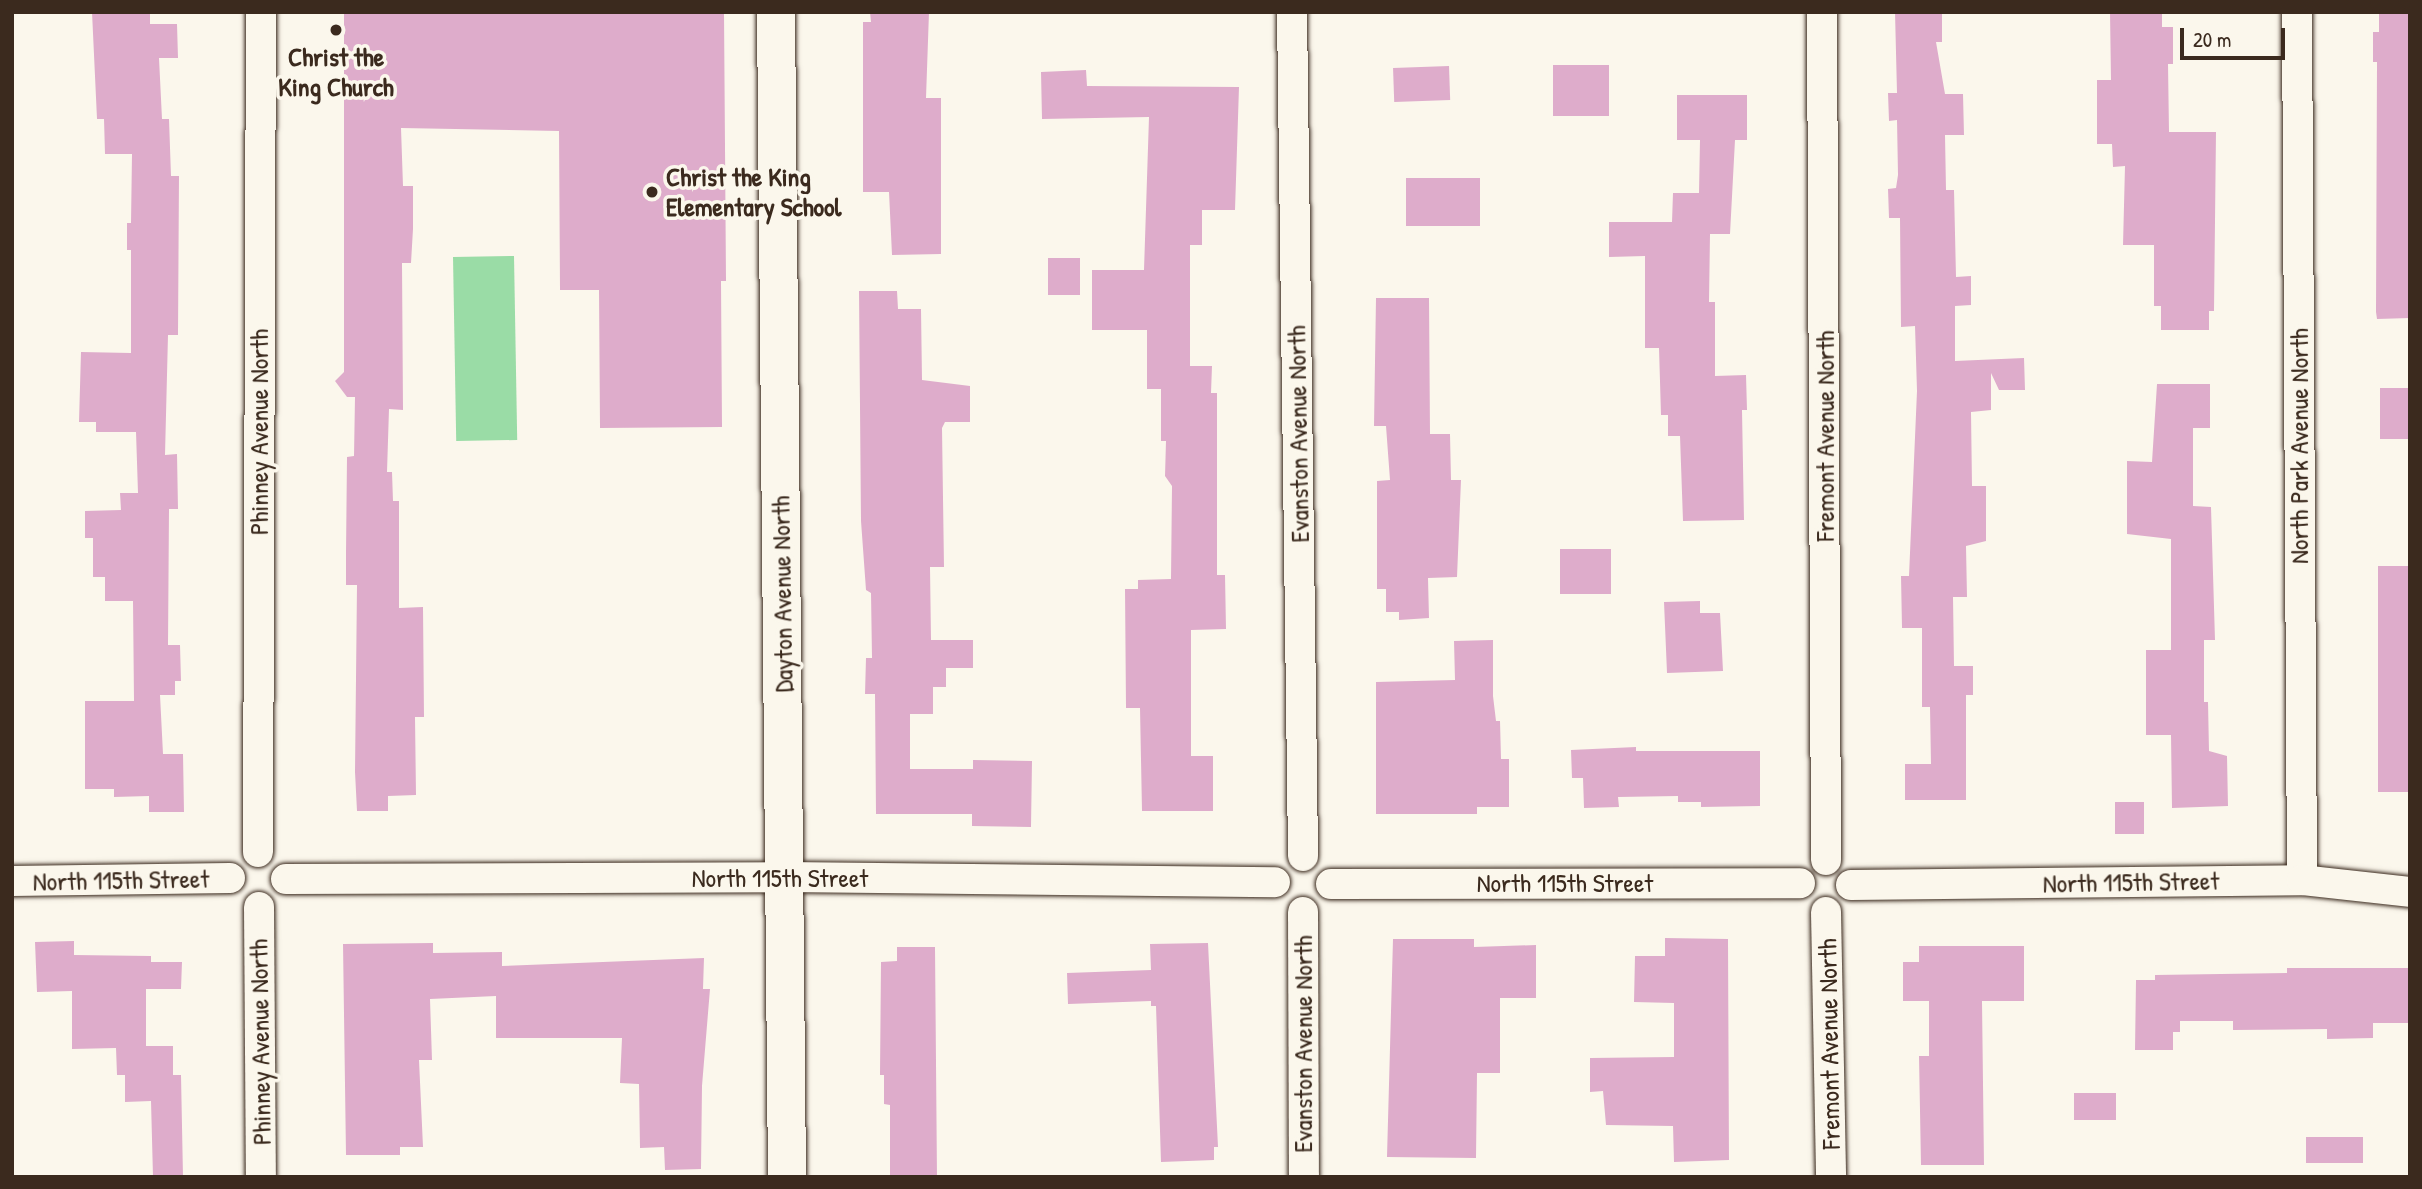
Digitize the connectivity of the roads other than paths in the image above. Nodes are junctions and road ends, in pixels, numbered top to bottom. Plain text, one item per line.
1 (261, 12) edge
2 (776, 12) edge
3 (1292, 12) edge
4 (1822, 12) edge
5 (2297, 12) edge
6 (258, 852) junction
7 (1303, 856) junction
8 (1826, 860) junction
9 (785, 877) junction
10 (230, 878) junction
11 (285, 879) junction
12 (2302, 880) junction
13 (12, 881) edge
14 (1275, 882) junction
15 (1800, 883) junction
16 (1331, 884) junction
17 (1851, 886) junction
18 (2410, 892) edge
19 (259, 907) junction
20 (1303, 912) junction
21 (1826, 912) junction
22 (261, 1177) edge
23 (787, 1177) edge
24 (1304, 1177) edge
25 (1831, 1177) edge

1 - 6 street, Phinney Avenue North
2 - 9 street, Dayton Avenue North
3 - 7 street, Evanston Avenue North
4 - 8 street, Fremont Avenue North
5 - 12 street, North Park Avenue North
6 - 10 street
6 - 11 street
7 - 14 street
7 - 16 street
8 - 15 street
8 - 17 street
9 - 11 street, North 115th Street
9 - 14 street, North 115th Street
9 - 23 street, Dayton Avenue North
10 - 13 street, North 115th Street
10 - 19 street
11 - 19 street
12 - 17 street, North 115th Street
12 - 18 street, North 115th Street
14 - 20 street
15 - 16 street, North 115th Street
15 - 21 street
16 - 20 street
17 - 21 street
19 - 22 street, Phinney Avenue North
20 - 24 street, Evanston Avenue North
21 - 25 street, Fremont Avenue North

